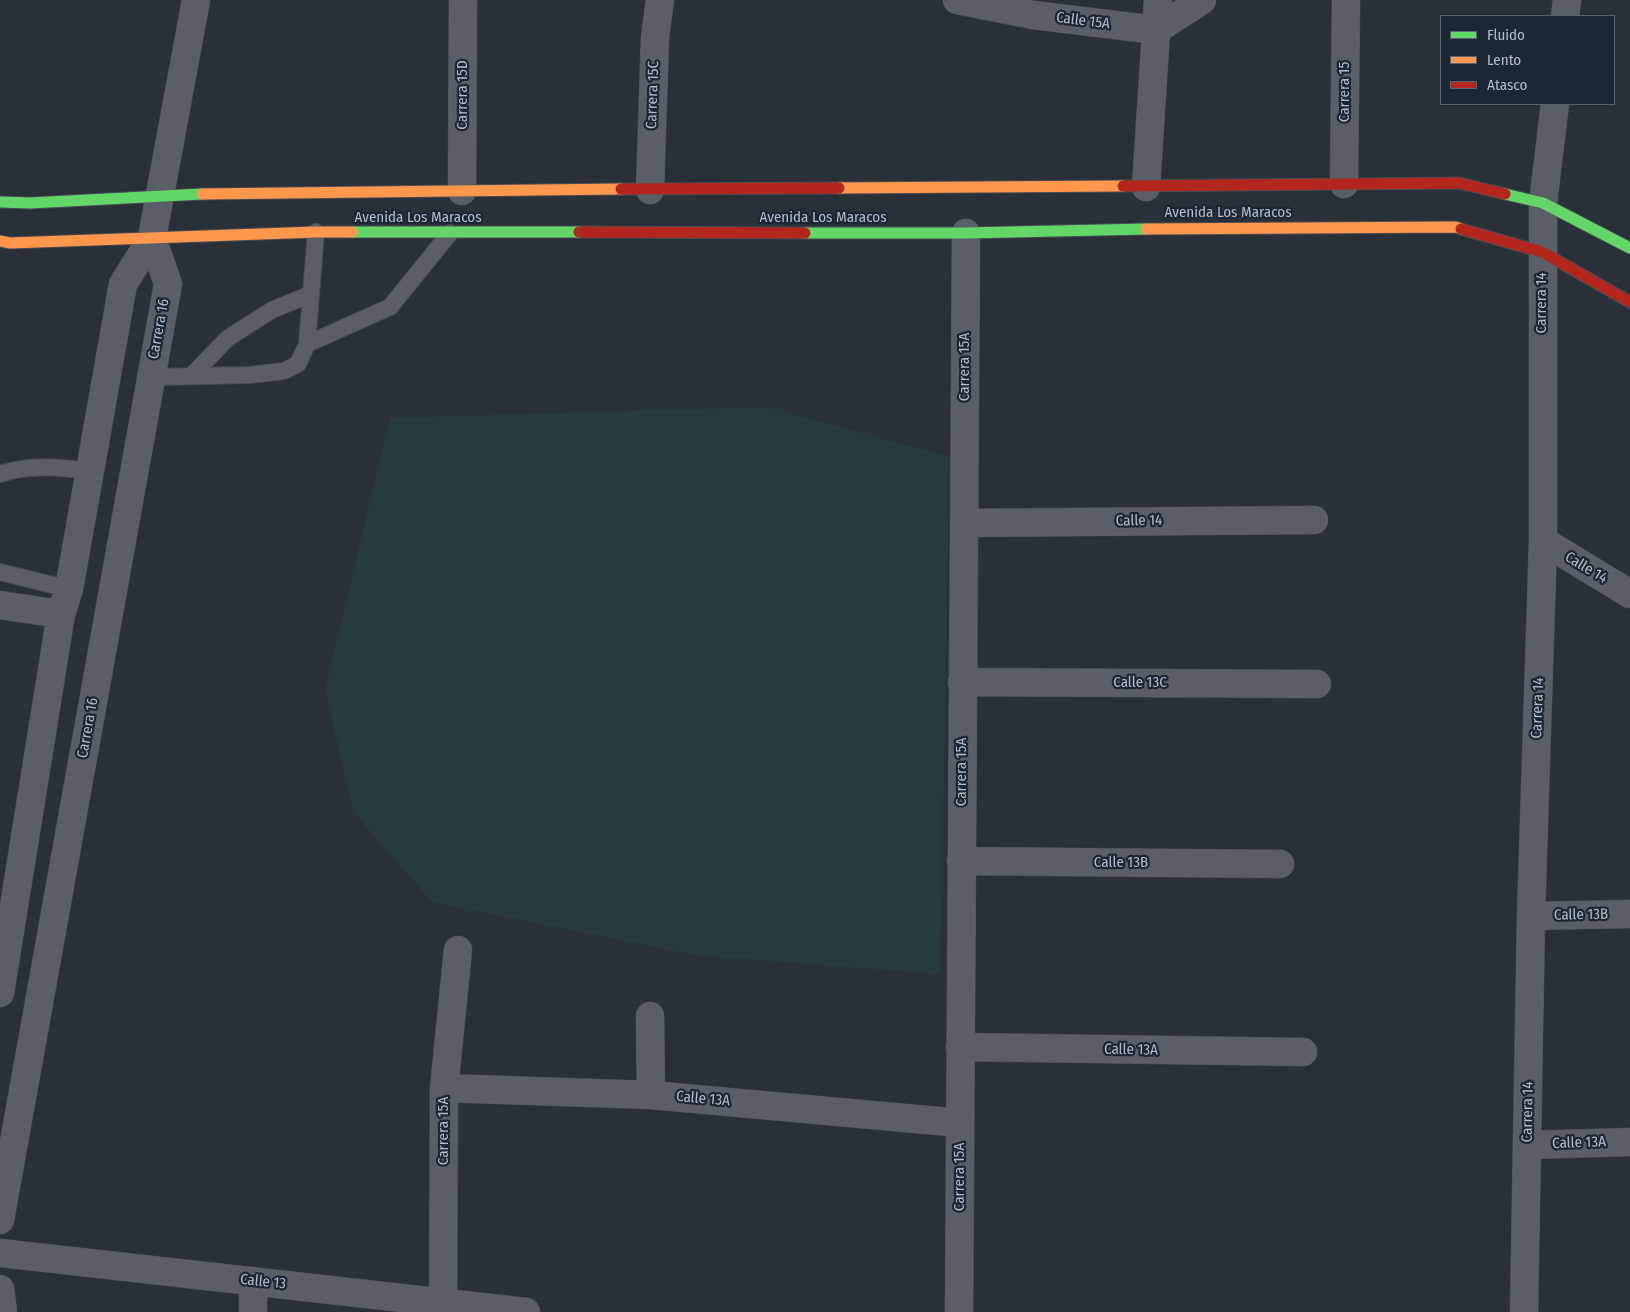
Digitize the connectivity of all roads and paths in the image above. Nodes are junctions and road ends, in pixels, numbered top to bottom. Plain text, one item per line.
1 (196, 0) edge
2 (463, 0) edge
3 (660, 0) edge
4 (957, 0) edge
5 (1158, 0) edge
6 (1202, 0) edge
7 (1346, 0) edge
8 (1567, 0) edge
9 (1565, 15) edge
10 (1156, 30) junction
11 (1555, 105) edge
12 (1344, 184) junction
13 (1146, 186) junction
14 (650, 190) junction
15 (462, 191) junction
16 (160, 195) junction
17 (0, 202) edge
18 (1543, 203) junction
19 (316, 232) junction
20 (450, 233) junction
21 (966, 233) junction
22 (152, 238) junction
23 (0, 241) edge
24 (1630, 248) edge
25 (1542, 252) junction
26 (311, 294) junction
27 (1630, 302) edge
28 (307, 344) junction
29 (192, 376) junction
30 (151, 377) junction
31 (90, 471) junction
32 (0, 474) edge
33 (1314, 520) dead end
34 (964, 523) junction
35 (1543, 541) junction
36 (0, 572) edge
37 (69, 589) junction
38 (1630, 594) edge
39 (0, 605) edge
40 (62, 614) junction
41 (962, 682) junction
42 (1317, 684) dead end
43 (961, 861) junction
44 (1280, 864) dead end
45 (1630, 914) edge
46 (1531, 916) junction
47 (458, 950) dead end
48 (0, 993) edge
49 (650, 1016) dead end
50 (960, 1047) junction
51 (1303, 1052) dead end
52 (444, 1088) junction
53 (651, 1095) junction
54 (960, 1123) junction
55 (1630, 1142) edge
56 (1527, 1144) junction
57 (0, 1220) edge
58 (0, 1252) edge
59 (253, 1281) junction
60 (0, 1289) edge
61 (443, 1307) edge
62 (4, 1312) edge
63 (253, 1312) edge
64 (526, 1312) edge
65 (959, 1312) edge
66 (1524, 1312) edge

1 - 16 street, Carrera 16
2 - 15 street, Carrera 15D
3 - 14 street, Carrera 15C
4 - 10 street, Calle 15A
5 - 10 street
6 - 10 street
7 - 12 street, Carrera 15
8 - 9 street
10 - 13 street
11 - 18 street, Carrera 14
12 - 13 street, Avenida Los Maracos
12 - 18 street, Avenida Los Maracos
13 - 14 street, Avenida Los Maracos
14 - 15 street, Avenida Los Maracos
15 - 16 street, Avenida Los Maracos
16 - 17 street, Avenida Los Maracos
16 - 22 street, Carrera 16
18 - 24 street, Avenida Los Maracos
18 - 25 street, Carrera 14
19 - 20 street, Avenida Los Maracos
19 - 22 street, Avenida Los Maracos
19 - 26 lane
20 - 21 street, Avenida Los Maracos
20 - 28 lane
21 - 25 street, Avenida Los Maracos
21 - 34 street, Carrera 15A
22 - 23 street, Avenida Los Maracos
22 - 30 street, Carrera 16
22 - 31 street, Carrera 16
25 - 27 street, Avenida Los Maracos
25 - 35 street, Carrera 14
26 - 28 lane
26 - 29 lane
28 - 29 lane
29 - 30 lane
30 - 57 street, Carrera 16
31 - 32 lane
31 - 37 street, Carrera 16
33 - 34 street, Calle 14
34 - 41 street, Carrera 15A
35 - 38 street, Calle 14
35 - 46 street, Carrera 14
36 - 37 lane
37 - 40 street, Carrera 16
39 - 40 street
40 - 48 street, Carrera 16
41 - 42 street, Calle 13C
41 - 43 street, Carrera 15A
43 - 44 street, Calle 13B
43 - 50 street, Carrera 15A
45 - 46 street, Calle 13B
46 - 56 street, Carrera 14
47 - 52 street, Carrera 15A
49 - 53 street
50 - 51 street, Calle 13A
50 - 54 street, Carrera 15A
52 - 53 street, Calle 13A
52 - 61 street, Carrera 15A
53 - 54 street, Calle 13A
54 - 65 street, Carrera 15A
55 - 56 street, Calle 13A
56 - 66 street, Carrera 14
58 - 59 street, Calle 13
59 - 61 street, Calle 13
59 - 63 street
60 - 62 street
61 - 64 street, Calle 13

